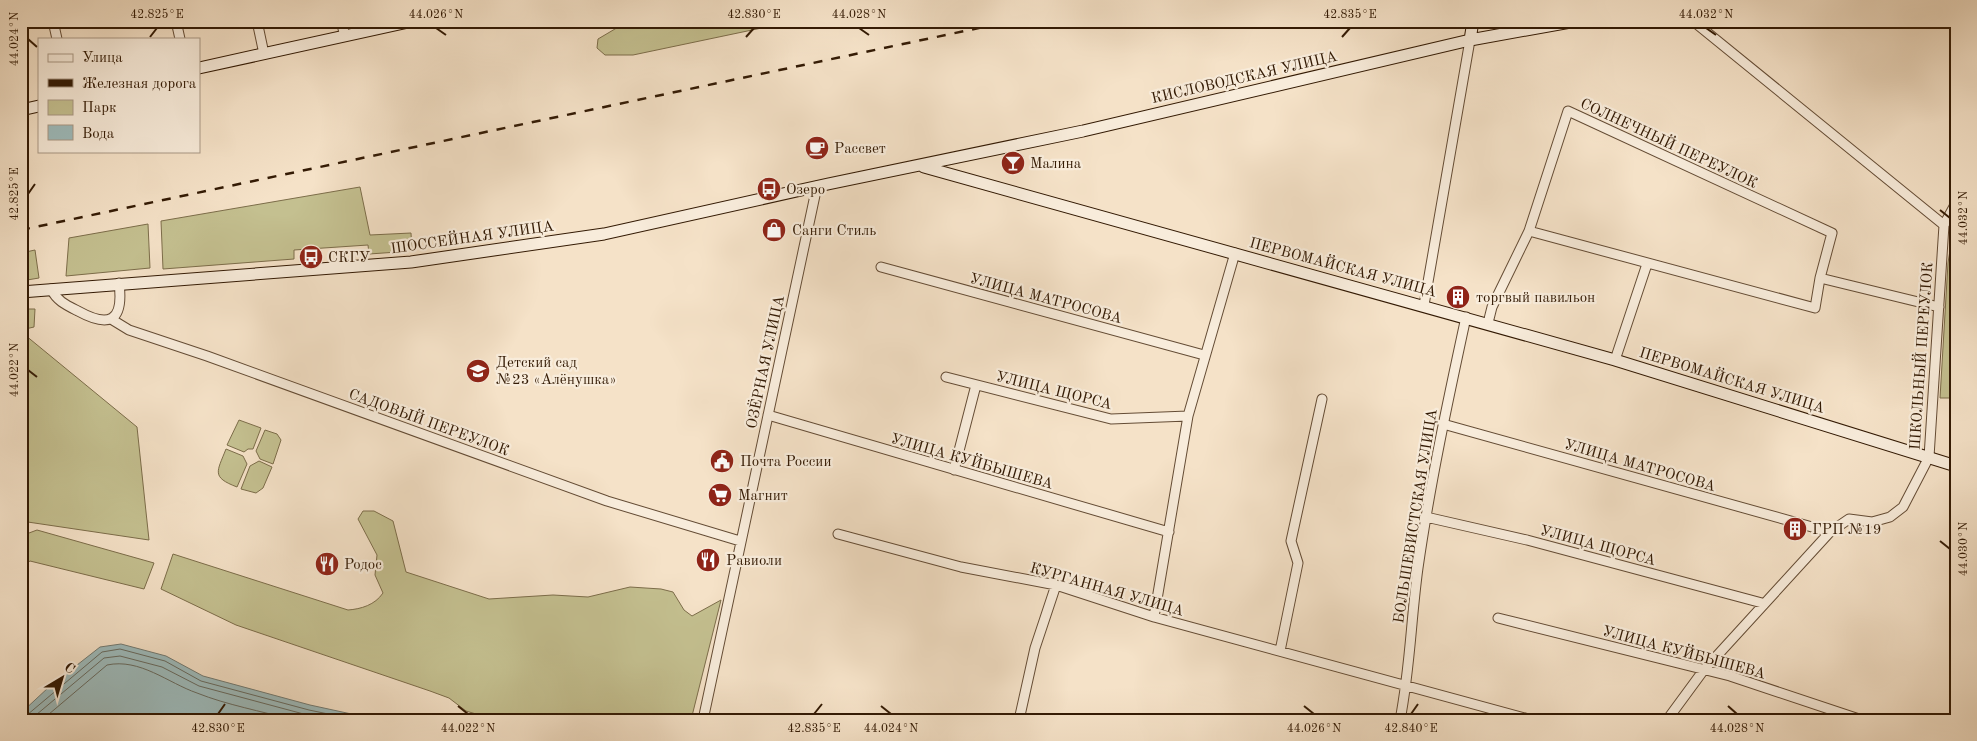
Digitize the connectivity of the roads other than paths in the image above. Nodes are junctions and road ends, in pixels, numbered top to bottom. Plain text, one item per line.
1 (53, 21) edge
2 (176, 21) edge
3 (257, 21) edge
4 (341, 21) edge
5 (413, 21) edge
6 (1473, 21) edge
7 (1576, 21) edge
8 (1693, 21) edge
9 (345, 36) junction
10 (57, 38) edge
11 (180, 38) edge
12 (1470, 40) junction
13 (264, 54) junction
14 (200, 68) edge
15 (38, 106) edge
16 (21, 110) edge
17 (920, 166) junction
18 (817, 186) junction
19 (1956, 203) edge
20 (1944, 224) junction
21 (1529, 231) junction
22 (1235, 253) junction
23 (1648, 264) junction
24 (882, 267) dead end
25 (1820, 278) junction
26 (119, 283) junction
27 (51, 289) junction
28 (21, 292) edge
29 (1424, 305) junction
30 (1939, 307) junction
31 (1466, 317) junction
32 (111, 319) junction
33 (1488, 323) junction
34 (1204, 355) junction
35 (1615, 360) junction
36 (946, 377) dead end
37 (976, 385) junction
38 (1322, 399) dead end
39 (768, 415) junction
40 (1188, 416) junction
41 (1443, 424) junction
42 (1929, 457) junction
43 (1956, 466) edge
44 (954, 470) junction
45 (1426, 518) junction
46 (1169, 532) junction
47 (1830, 532) junction
48 (838, 534) dead end
49 (740, 541) junction
50 (1056, 586) junction
51 (1762, 604) junction
52 (1154, 616) junction
53 (1498, 618) dead end
54 (1280, 651) junction
55 (1703, 671) junction
56 (1407, 686) junction
57 (703, 720) edge
58 (1019, 720) edge
59 (1400, 720) edge
60 (1532, 720) edge
61 (1667, 720) edge
62 (1862, 720) edge

1 - 10 street
2 - 11 street
3 - 13 street
4 - 9 street
5 - 9 main road
6 - 12 main road
7 - 12 main road, КИСЛОВОДСКАЯ УЛИЦА
8 - 20 street
9 - 13 main road
12 - 17 main road, КИСЛОВОДСКАЯ УЛИЦА
12 - 29 street
13 - 14 main road
15 - 16 main road
17 - 18 main road, ШОССЕЙНАЯ УЛИЦА
17 - 22 main road, ПЕРВОМАЙСКАЯ УЛИЦА
18 - 26 main road, ШОССЕЙНАЯ УЛИЦА
18 - 39 street, ОЗЁРНАЯ УЛИЦА
19 - 20 street
20 - 30 street, ШКОЛЬНЫЙ ПЕРЕУЛОК
21 - 23 street, СОЛНЕЧНЫЙ ПЕРЕУЛОК
21 - 25 street, СОЛНЕЧНЫЙ ПЕРЕУЛОК
21 - 33 street, СОЛНЕЧНЫЙ ПЕРЕУЛОК
22 - 29 main road, ПЕРВОМАЙСКАЯ УЛИЦА
22 - 34 street
23 - 25 street, СОЛНЕЧНЫЙ ПЕРЕУЛОК
23 - 35 street
24 - 34 street, УЛИЦА МАТРОСОВА
25 - 30 street
26 - 27 main road, ШОССЕЙНАЯ УЛИЦА
26 - 32 street
27 - 28 main road, ШОССЕЙНАЯ УЛИЦА
27 - 32 street
29 - 31 main road, ПЕРВОМАЙСКАЯ УЛИЦА
30 - 42 street, ШКОЛЬНЫЙ ПЕРЕУЛОК
31 - 33 main road, ПЕРВОМАЙСКАЯ УЛИЦА
31 - 41 street, БОЛЬШЕВИСТСКАЯ УЛИЦА
32 - 49 street, САДОВЫЙ ПЕРЕУЛОК
33 - 35 main road, ПЕРВОМАЙСКАЯ УЛИЦА
34 - 40 street
35 - 42 main road, ПЕРВОМАЙСКАЯ УЛИЦА
36 - 37 street, УЛИЦА ЩОРСА
37 - 40 street, УЛИЦА ЩОРСА
37 - 44 street
38 - 54 street
39 - 44 street, УЛИЦА КУЙБЫШЕВА
39 - 49 street, ОЗЁРНАЯ УЛИЦА
40 - 46 street
41 - 45 street, БОЛЬШЕВИСТСКАЯ УЛИЦА
41 - 47 street, УЛИЦА МАТРОСОВА
42 - 43 main road, ПЕРВОМАЙСКАЯ УЛИЦА
42 - 47 street, ШКОЛЬНЫЙ ПЕРЕУЛОК
44 - 46 street, УЛИЦА КУЙБЫШЕВА
45 - 51 street, УЛИЦА ЩОРСА
45 - 56 street, БОЛЬШЕВИСТСКАЯ УЛИЦА
46 - 52 street
47 - 51 street, ШКОЛЬНЫЙ ПЕРЕУЛОК
48 - 50 street, КУРГАННАЯ УЛИЦА
49 - 57 street, ОЗЁРНАЯ УЛИЦА
50 - 52 street, КУРГАННАЯ УЛИЦА
50 - 58 street
51 - 55 street, ШКОЛЬНЫЙ ПЕРЕУЛОК
52 - 54 street, КУРГАННАЯ УЛИЦА
53 - 55 street, УЛИЦА КУЙБЫШЕВА
54 - 56 street, КУРГАННАЯ УЛИЦА
55 - 61 street, ШКОЛЬНЫЙ ПЕРЕУЛОК
55 - 62 street, УЛИЦА КУЙБЫШЕВА
56 - 59 street, БОЛЬШЕВИСТСКАЯ УЛИЦА
56 - 60 street, КУРГАННАЯ УЛИЦА

